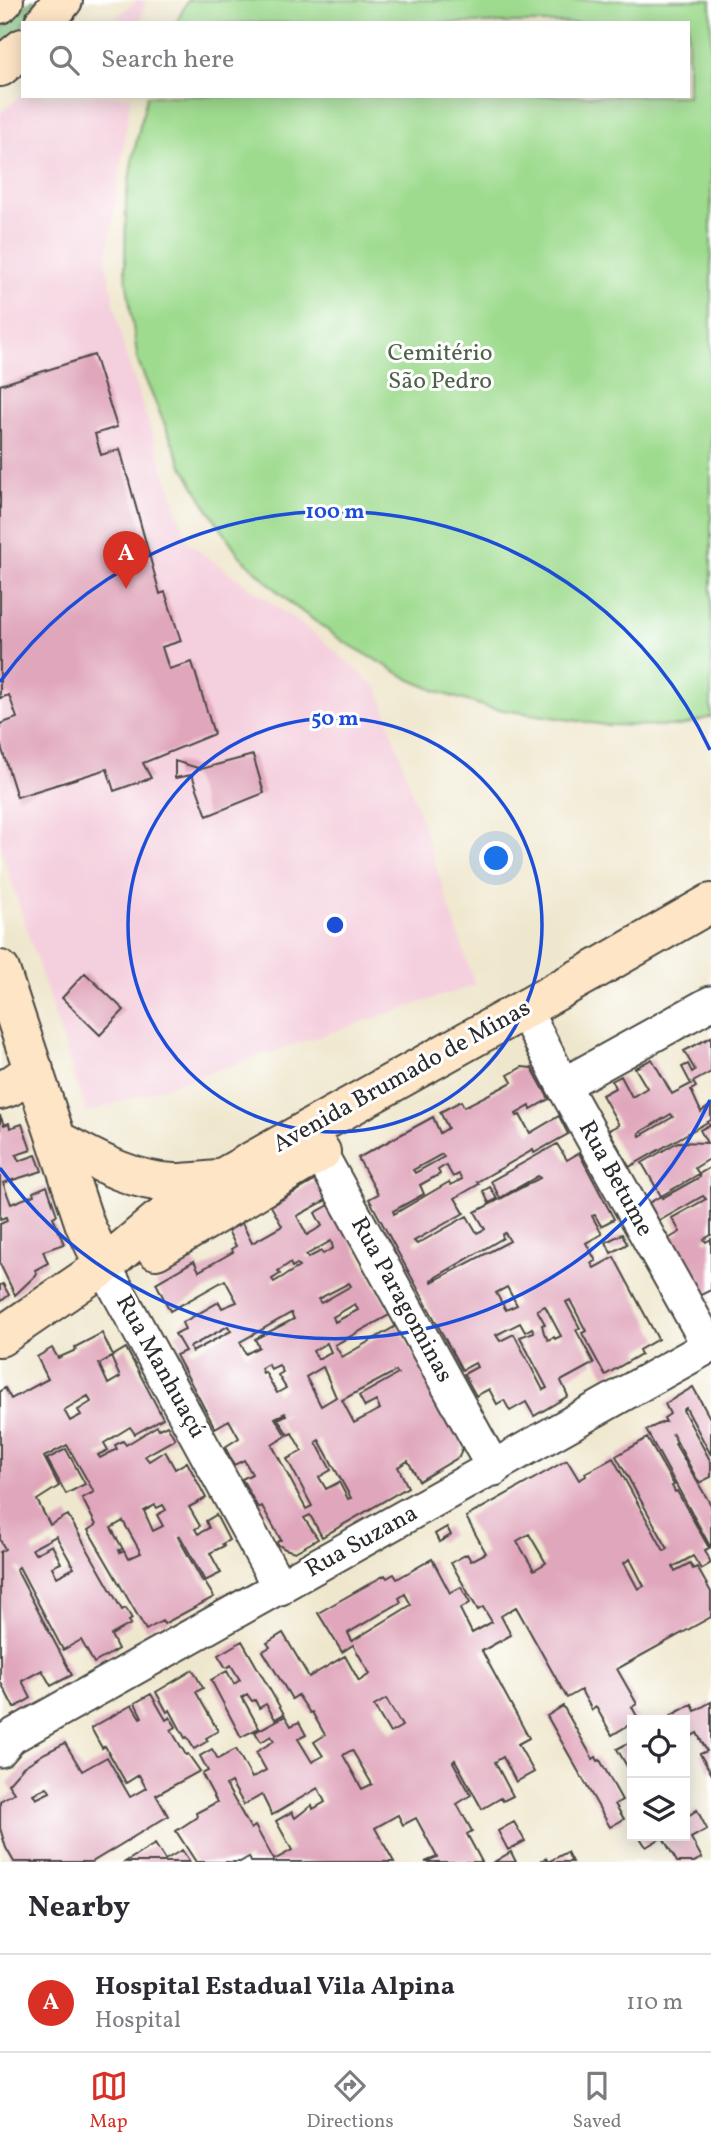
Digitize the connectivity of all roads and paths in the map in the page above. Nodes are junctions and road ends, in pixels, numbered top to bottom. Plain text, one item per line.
1 (4, 0) edge
2 (63, 0) edge
3 (0, 4) edge
4 (46, 21) edge
5 (21, 50) edge
6 (0, 67) edge
7 (711, 903) edge
8 (711, 926) edge
9 (0, 971) edge
10 (711, 1003) edge
11 (530, 1020) junction
12 (34, 1070) junction
13 (563, 1085) junction
14 (0, 1090) edge
15 (57, 1140) junction
16 (314, 1142) junction
17 (218, 1180) junction
18 (104, 1266) junction
19 (0, 1337) edge
20 (710, 1346) edge
21 (494, 1469) junction
22 (280, 1588) junction
23 (4, 1742) edge

1 - 3 main road
2 - 4 main road
5 - 6 main road
7 - 11 main road, Avenida Brumado de Minas
8 - 11 main road, Avenida Brumado de Minas
9 - 12 main road, Rua Manhuaçú
10 - 13 street
11 - 13 street, Rua Betume
11 - 16 main road, Avenida Brumado de Minas
12 - 14 main road
12 - 15 main road, Rua Manhuaçú
13 - 20 street, Rua Betume
15 - 17 main road
15 - 18 main road, Rua Manhuaçú
16 - 17 main road, Avenida Brumado de Minas
16 - 18 main road, Avenida Brumado de Minas
16 - 21 street, Rua Paragominas
17 - 18 main road, Avenida Brumado de Minas
18 - 19 main road, Avenida Brumado de Minas
18 - 22 street, Rua Manhuaçú
20 - 21 street, Rua Suzana
21 - 22 street, Rua Suzana
22 - 23 street, Rua Suzana

